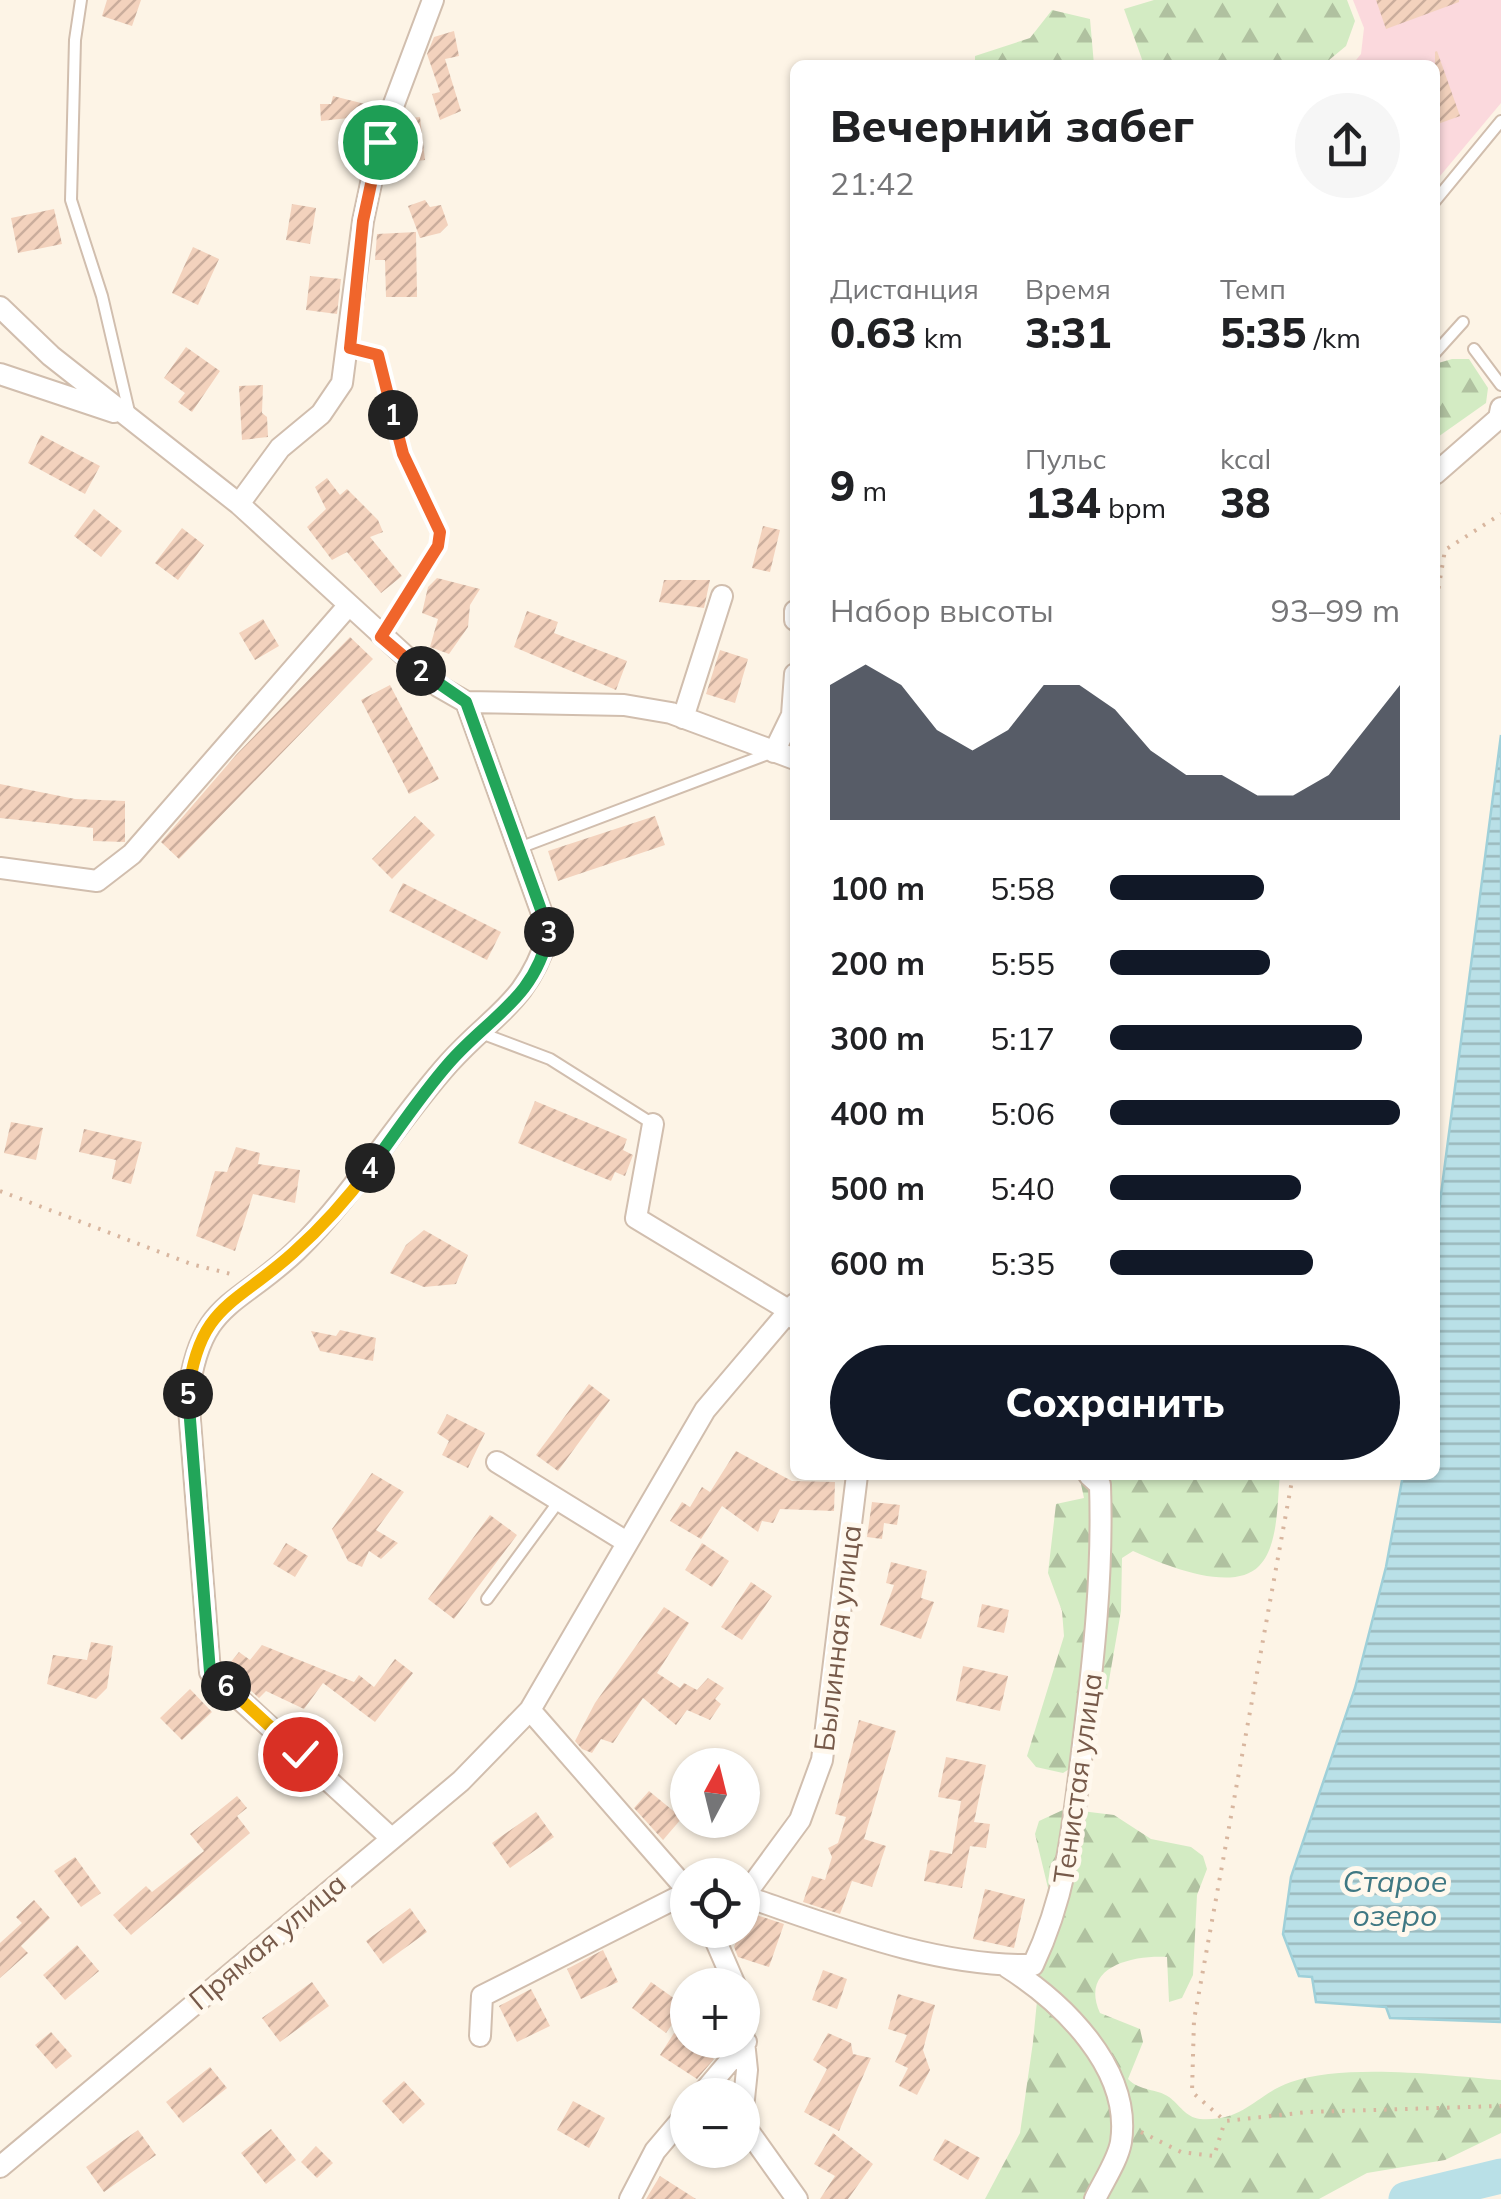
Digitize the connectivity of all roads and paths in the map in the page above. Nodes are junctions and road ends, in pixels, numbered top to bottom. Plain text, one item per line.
1 (81, 0) edge
2 (433, 0) edge
3 (1501, 122) edge
4 (1440, 194) edge
5 (0, 307) edge
6 (1463, 322) dead end
7 (1440, 347) edge
8 (350, 348) junction
9 (1474, 349) dead end
10 (0, 374) edge
11 (1501, 385) edge
12 (1501, 408) edge
13 (131, 417) junction
14 (1440, 470) edge
15 (239, 504) junction
16 (1501, 514) edge
17 (1440, 580) edge
18 (722, 596) dead end
19 (348, 606) junction
20 (381, 637) junction
21 (466, 702) junction
22 (683, 718) junction
23 (790, 727) edge
24 (785, 756) edge
25 (519, 848) junction
26 (0, 868) edge
27 (480, 1033) junction
28 (653, 1124) joint
29 (0, 1191) edge
30 (261, 1280) junction
31 (790, 1309) edge
32 (790, 1314) edge
33 (497, 1462) dead end
34 (856, 1480) edge
35 (1094, 1480) edge
36 (1292, 1480) edge
37 (560, 1500) junction
38 (625, 1541) junction
39 (486, 1599) dead end
40 (530, 1710) junction
41 (390, 1837) junction
42 (670, 1870) edge
43 (760, 1877) edge
44 (670, 1900) edge
45 (760, 1903) edge
46 (1005, 1966) junction
47 (480, 2036) dead end
48 (1501, 2106) edge
49 (1120, 2120) junction
50 (1225, 2121) junction
51 (670, 2133) edge
52 (760, 2146) edge
53 (0, 2167) edge
54 (630, 2199) edge
55 (796, 2199) edge
56 (1095, 2199) edge

1 - 13 lane
2 - 8 street
3 - 4 lane
5 - 13 street
6 - 7 lane
8 - 15 street
8 - 20 lane
9 - 11 lane
10 - 13 street
12 - 14 street
13 - 15 street
15 - 19 street
16 - 17 path
18 - 22 street
19 - 20 street
19 - 26 street
20 - 21 street
21 - 22 street
21 - 25 street
22 - 24 street
23 - 24 street
24 - 25 lane
25 - 27 street
27 - 28 lane
27 - 30 street
28 - 31 street
29 - 30 path
30 - 41 street
32 - 38 street, Прямая улица
33 - 37 street
34 - 43 street, Былинная улица
35 - 46 street, Тенистая улица
36 - 50 path
37 - 38 street
37 - 39 lane
38 - 40 street, Прямая улица
40 - 41 street, Прямая улица
40 - 42 street
41 - 53 street, Прямая улица
44 - 47 street
45 - 46 street
46 - 49 street
48 - 50 path
49 - 50 path
49 - 56 street
51 - 54 street
52 - 55 street

